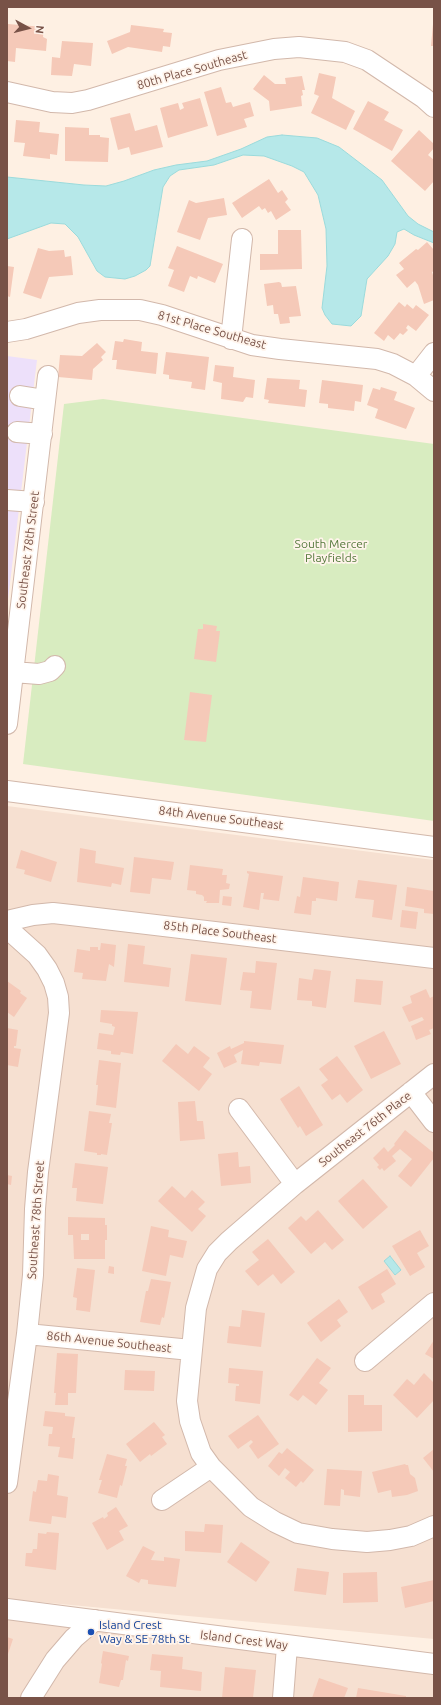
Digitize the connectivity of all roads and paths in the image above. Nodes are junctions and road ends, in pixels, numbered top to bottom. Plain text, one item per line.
1 (7, 92) edge
2 (434, 107) edge
3 (242, 239) dead end
4 (7, 332) edge
5 (231, 339) junction
6 (434, 353) edge
7 (48, 376) dead end
8 (416, 376) junction
9 (434, 392) edge
10 (20, 396) dead end
11 (45, 400) junction
12 (17, 432) dead end
13 (42, 434) junction
14 (7, 500) edge
15 (34, 502) junction
16 (15, 580) edge
17 (14, 606) edge
18 (55, 666) dead end
19 (13, 672) junction
20 (7, 724) edge
21 (7, 791) edge
22 (434, 846) edge
23 (7, 921) edge
24 (7, 928) edge
25 (434, 958) edge
26 (434, 1074) edge
27 (411, 1092) junction
28 (239, 1109) dead end
29 (434, 1122) edge
30 (295, 1184) junction
31 (434, 1303) edge
32 (27, 1334) junction
33 (191, 1350) junction
34 (365, 1361) dead end
35 (211, 1467) junction
36 (7, 1482) edge
37 (162, 1500) dead end
38 (434, 1526) edge
39 (7, 1609) edge
40 (95, 1620) junction
41 (287, 1646) junction
42 (434, 1664) edge
43 (30, 1698) edge
44 (282, 1698) edge

1 - 2 street, 80th Place Southeast
3 - 5 street
4 - 5 street, 81st Place Southeast
5 - 8 street, 81st Place Southeast
6 - 8 street
7 - 11 street, Southeast 78th Street
8 - 9 street, 81st Place Southeast
10 - 11 street
11 - 13 street, Southeast 78th Street
12 - 13 street
13 - 15 street, Southeast 78th Street
14 - 15 street
15 - 16 street, Southeast 78th Street
16 - 17 street, Southeast 78th Street
17 - 19 street, Southeast 78th Street
18 - 19 street
19 - 20 street, Southeast 78th Street
21 - 22 street, 84th Avenue Southeast
23 - 25 street, 85th Place Southeast
24 - 32 street, Southeast 78th Street
26 - 27 street, Southeast 76th Place
27 - 29 street
27 - 30 street, Southeast 76th Place
28 - 30 street
30 - 33 street, Southeast 76th Place
31 - 34 street
32 - 33 street, 86th Avenue Southeast
32 - 36 street, Southeast 78th Street
33 - 35 street, Southeast 76th Place
35 - 37 street
35 - 38 street
39 - 40 street, Island Crest Way
40 - 41 street, Island Crest Way
40 - 43 street
41 - 42 street, Island Crest Way
41 - 44 street

